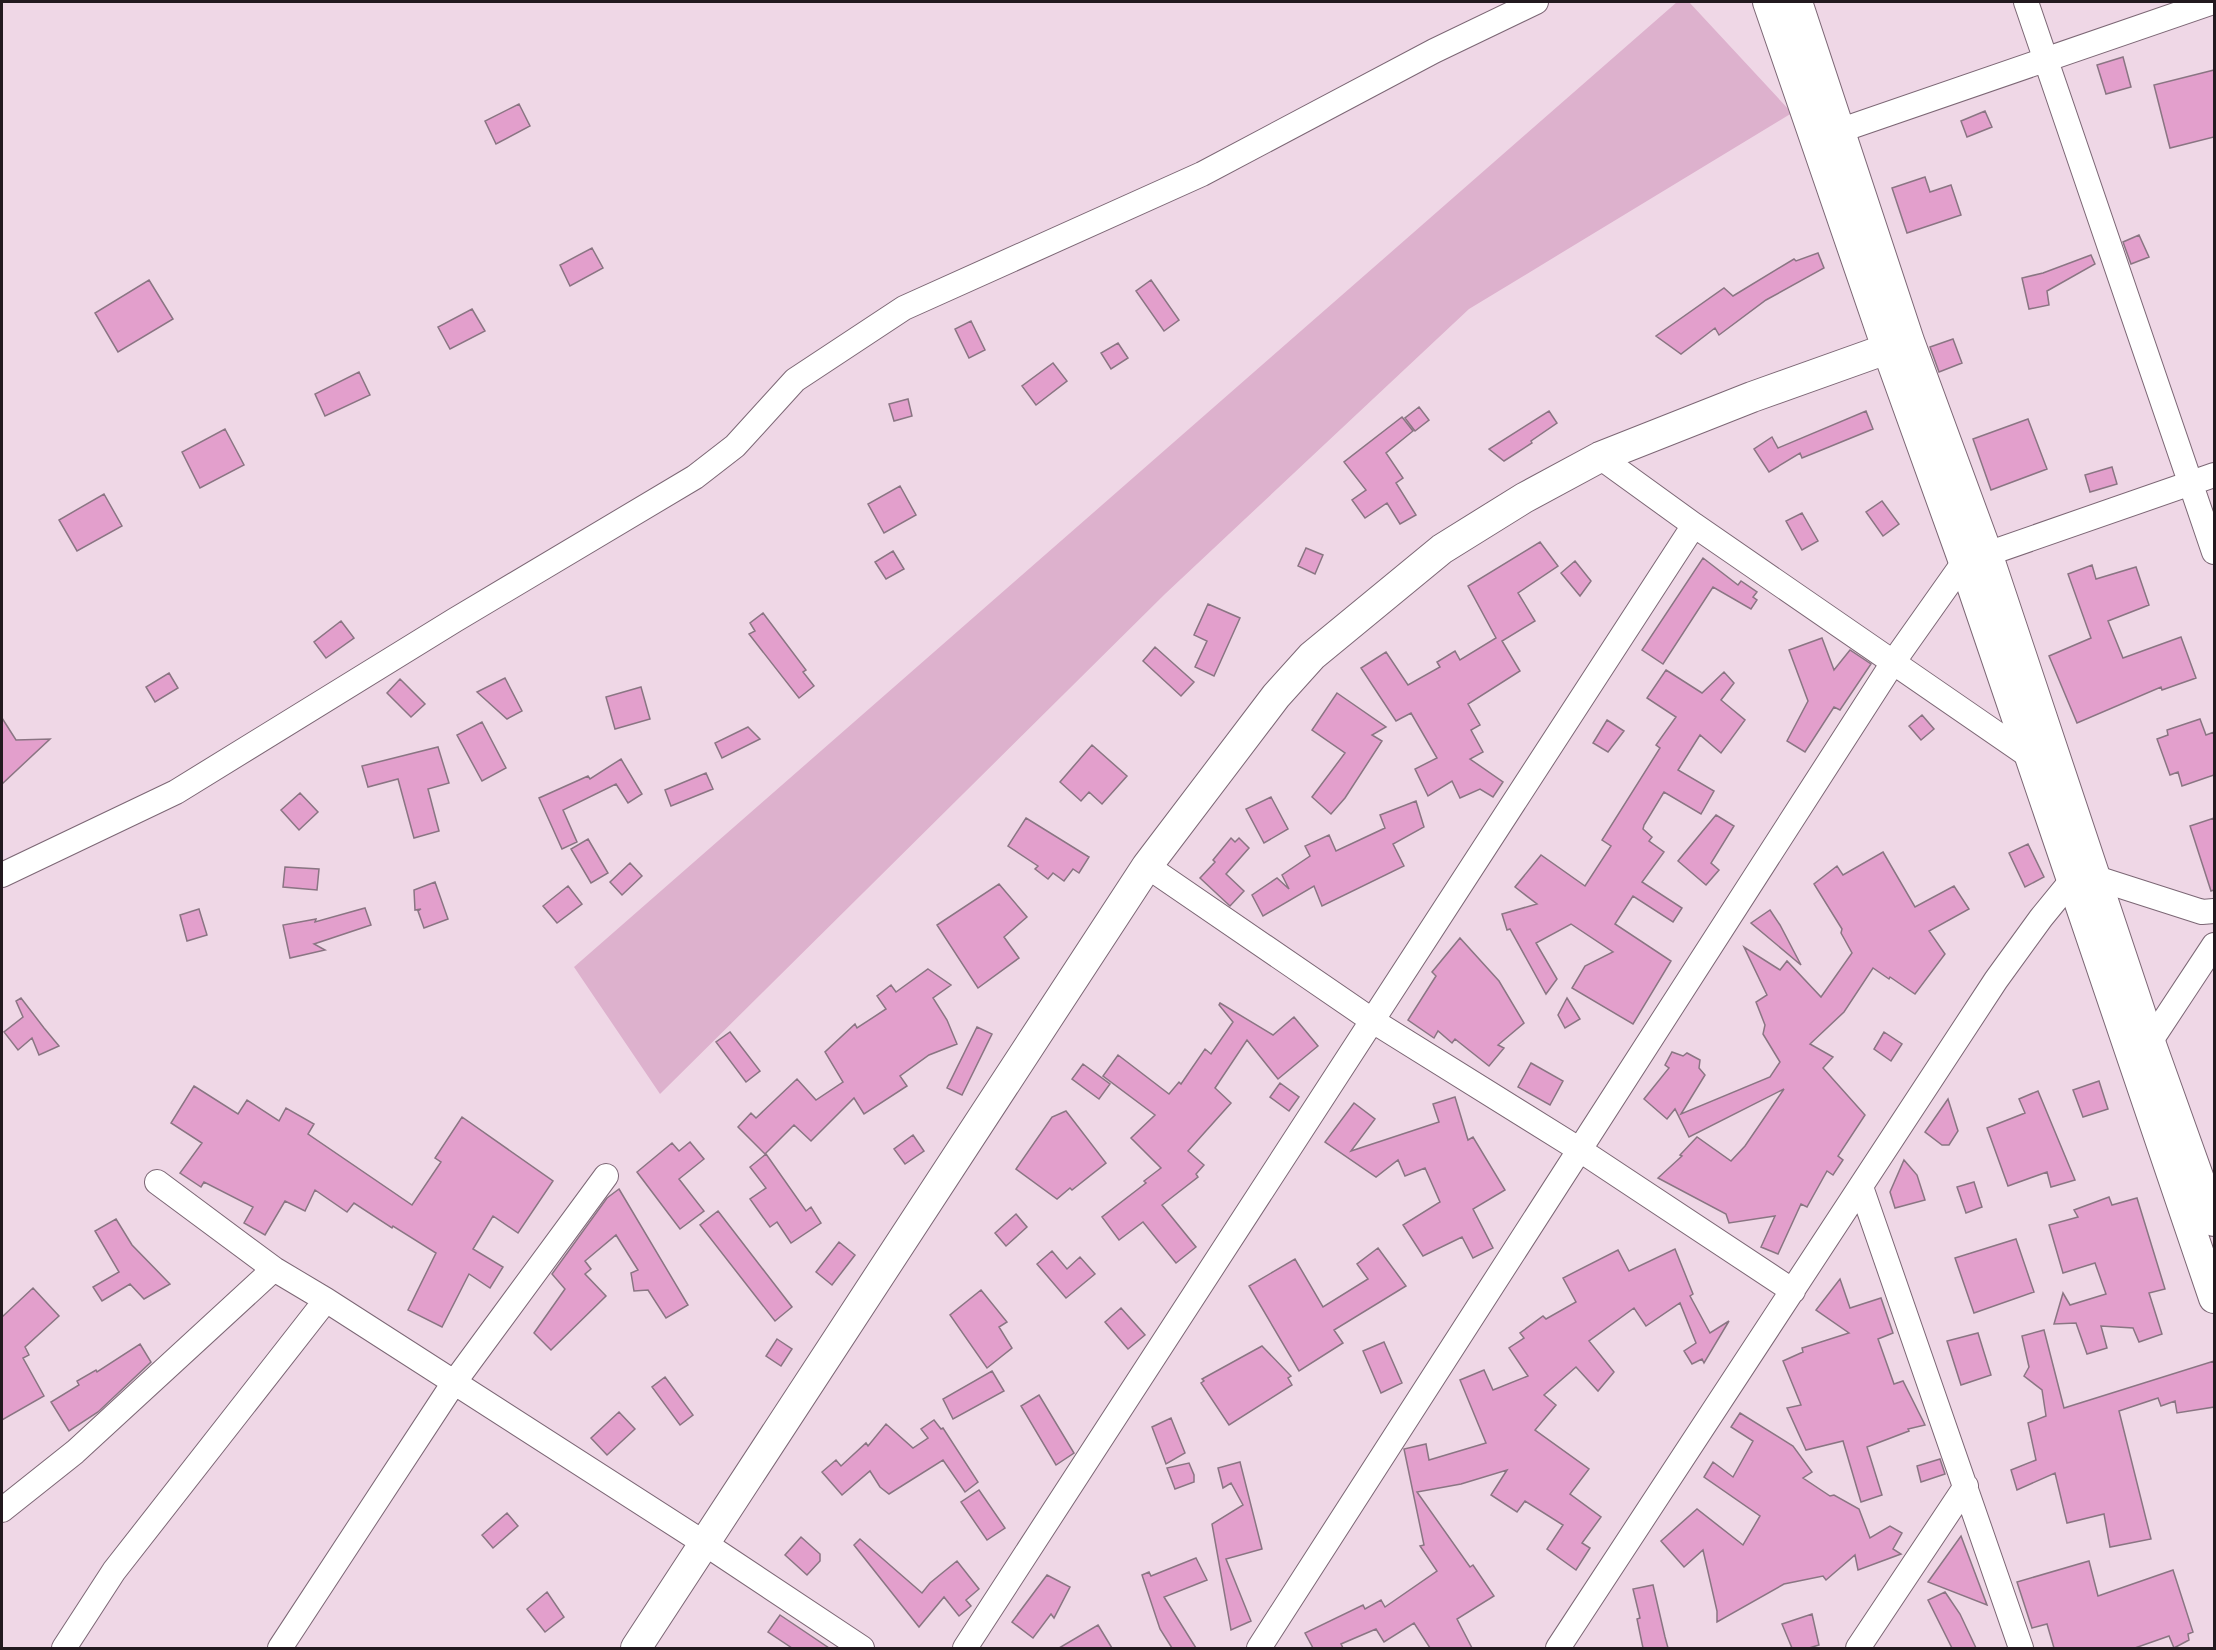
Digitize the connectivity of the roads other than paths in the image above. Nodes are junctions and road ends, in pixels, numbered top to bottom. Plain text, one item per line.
1 (1536, 2) edge
2 (1768, 2) edge
3 (1797, 2) edge
4 (2026, 2) edge
5 (2213, 2) edge
6 (2045, 60) junction
7 (1827, 135) junction
8 (1898, 344) junction
9 (1600, 457) junction
10 (2214, 475) edge
11 (2191, 483) junction
12 (1694, 525) junction
13 (2214, 552) edge
14 (1976, 558) junction
15 (1894, 662) junction
16 (2029, 756) junction
17 (1147, 866) junction
18 (2086, 871) junction
19 (2, 875) edge
20 (2214, 911) edge
21 (2214, 945) edge
22 (1373, 1021) junction
23 (2150, 1042) junction
24 (1580, 1150) junction
25 (606, 1176) dead end
26 (156, 1182) dead end
27 (1862, 1187) junction
28 (2214, 1221) edge
29 (274, 1269) junction
30 (1793, 1291) junction
31 (2214, 1298) edge
32 (326, 1300) junction
33 (453, 1384) junction
34 (1966, 1486) junction
35 (2, 1510) edge
36 (704, 1544) junction
37 (64, 1648) edge
38 (280, 1648) edge
39 (636, 1648) edge
40 (862, 1648) edge
41 (965, 1648) edge
42 (1259, 1648) edge
43 (1558, 1648) edge
44 (1858, 1648) edge
45 (2021, 1648) edge

1 - 19 street
2 - 7 street
3 - 7 street
4 - 6 street
5 - 6 street
6 - 7 street
6 - 11 street
7 - 8 street
8 - 9 street
8 - 14 street
9 - 12 street
9 - 17 street
10 - 11 street
11 - 13 street
11 - 14 street
12 - 15 street
12 - 22 street
14 - 15 street
14 - 16 street
14 - 18 street
15 - 16 street
15 - 24 street
16 - 18 street
17 - 22 street
17 - 36 street
18 - 20 street
18 - 23 street
18 - 27 street
18 - 31 street
21 - 23 street
22 - 24 street
22 - 41 street
23 - 28 street
24 - 30 street
24 - 42 street
25 - 33 street
26 - 29 street
27 - 30 street
27 - 34 street
29 - 32 street
29 - 35 street
30 - 43 street
32 - 33 street
32 - 37 street
33 - 36 street
33 - 38 street
34 - 44 street
34 - 45 street
36 - 39 street
36 - 40 street

